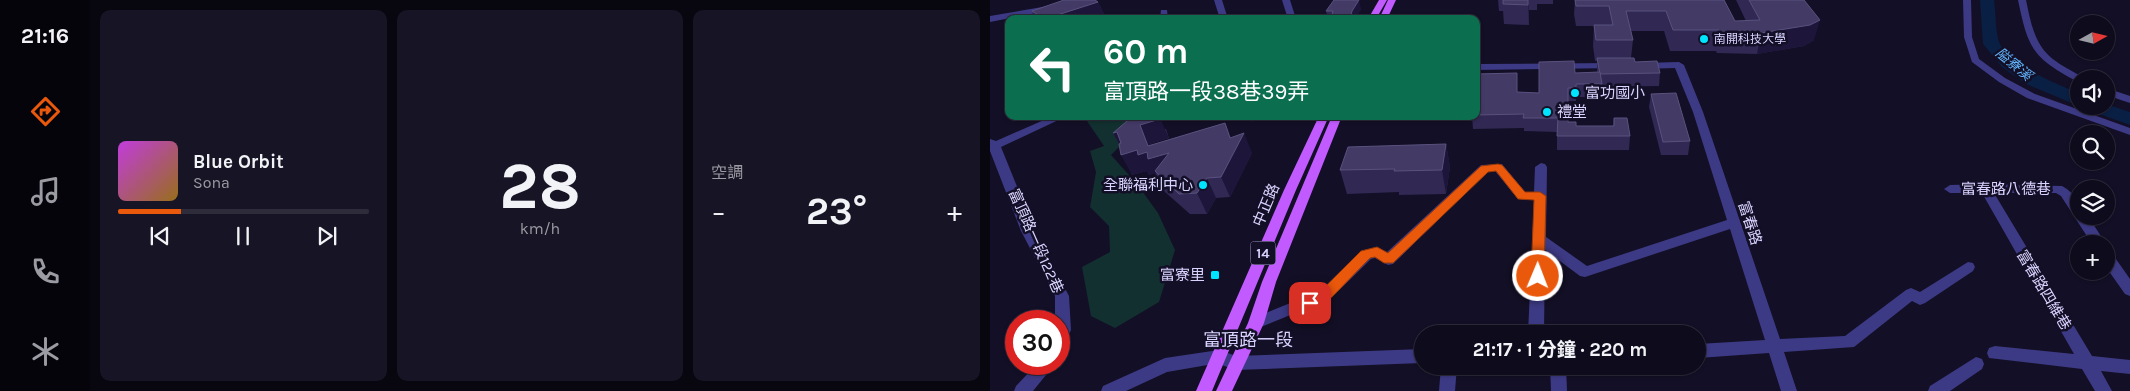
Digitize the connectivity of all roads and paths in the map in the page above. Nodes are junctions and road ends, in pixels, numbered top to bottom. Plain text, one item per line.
1 (1218, 0) edge
2 (1286, 0) edge
3 (1383, 0) edge
4 (1392, 0) edge
5 (1967, 0) edge
6 (2022, 0) edge
7 (1053, 7) edge
8 (1011, 15) edge
9 (1223, 15) edge
10 (1291, 15) edge
11 (1374, 15) edge
12 (1385, 15) edge
13 (1005, 16) edge
14 (990, 19) edge
15 (1480, 67) edge
16 (2070, 74) edge
17 (2115, 94) edge
18 (2130, 100) edge
19 (1052, 120) edge
20 (1322, 120) edge
21 (1335, 120) edge
22 (2130, 132) edge
23 (992, 145) edge
24 (1541, 167) dead end
25 (1985, 188) junction
26 (1950, 189) dead end
27 (1540, 196) junction
28 (2070, 200) edge
29 (1733, 223) junction
30 (1538, 238) junction
31 (1968, 267) dead end
32 (2115, 269) edge
33 (2130, 290) edge
34 (1062, 310) edge
35 (1256, 323) junction
36 (1536, 325) edge
37 (1775, 348) junction
38 (1706, 351) edge
39 (1994, 353) dead end
40 (1414, 356) edge
41 (1219, 357) junction
42 (2088, 362) junction
43 (1236, 363) junction
44 (1976, 364) dead end
45 (2130, 366) edge
46 (1037, 375) edge
47 (1448, 375) edge
48 (1558, 375) edge
49 (1022, 391) edge
50 (1109, 391) edge
51 (1204, 391) edge
52 (1224, 391) edge
53 (1447, 391) edge
54 (1559, 391) edge
55 (1790, 391) edge
56 (1936, 391) edge
57 (2104, 391) edge

1 - 9 street
2 - 10 street
3 - 11 main road
4 - 12 main road
5 - 22 street
6 - 16 street
7 - 8 street
13 - 14 street
15 - 29 street, 富春路
17 - 18 street
19 - 23 street
20 - 41 main road, 中正路 / 14
21 - 35 main road, 14
23 - 34 street, 富頂路一段122巷
24 - 27 street
25 - 26 street, 富春路八德巷
25 - 28 street, 富春路八德巷
25 - 42 street, 富春路四維巷
27 - 30 street
27 - 35 street
29 - 30 street
29 - 37 street, 富春路
30 - 36 street
31 - 37 street
32 - 33 street
35 - 43 main road, 14
37 - 38 street
37 - 55 street, 富春路
39 - 42 street
40 - 43 street, 富頂路一段
41 - 43 street, 富頂路一段
41 - 50 street, 富頂路一段
41 - 51 main road, 中正路 / 14
42 - 45 street
42 - 57 street, 富春路四維巷
43 - 52 main road, 14
44 - 56 street
46 - 49 street
47 - 53 street
48 - 54 street

